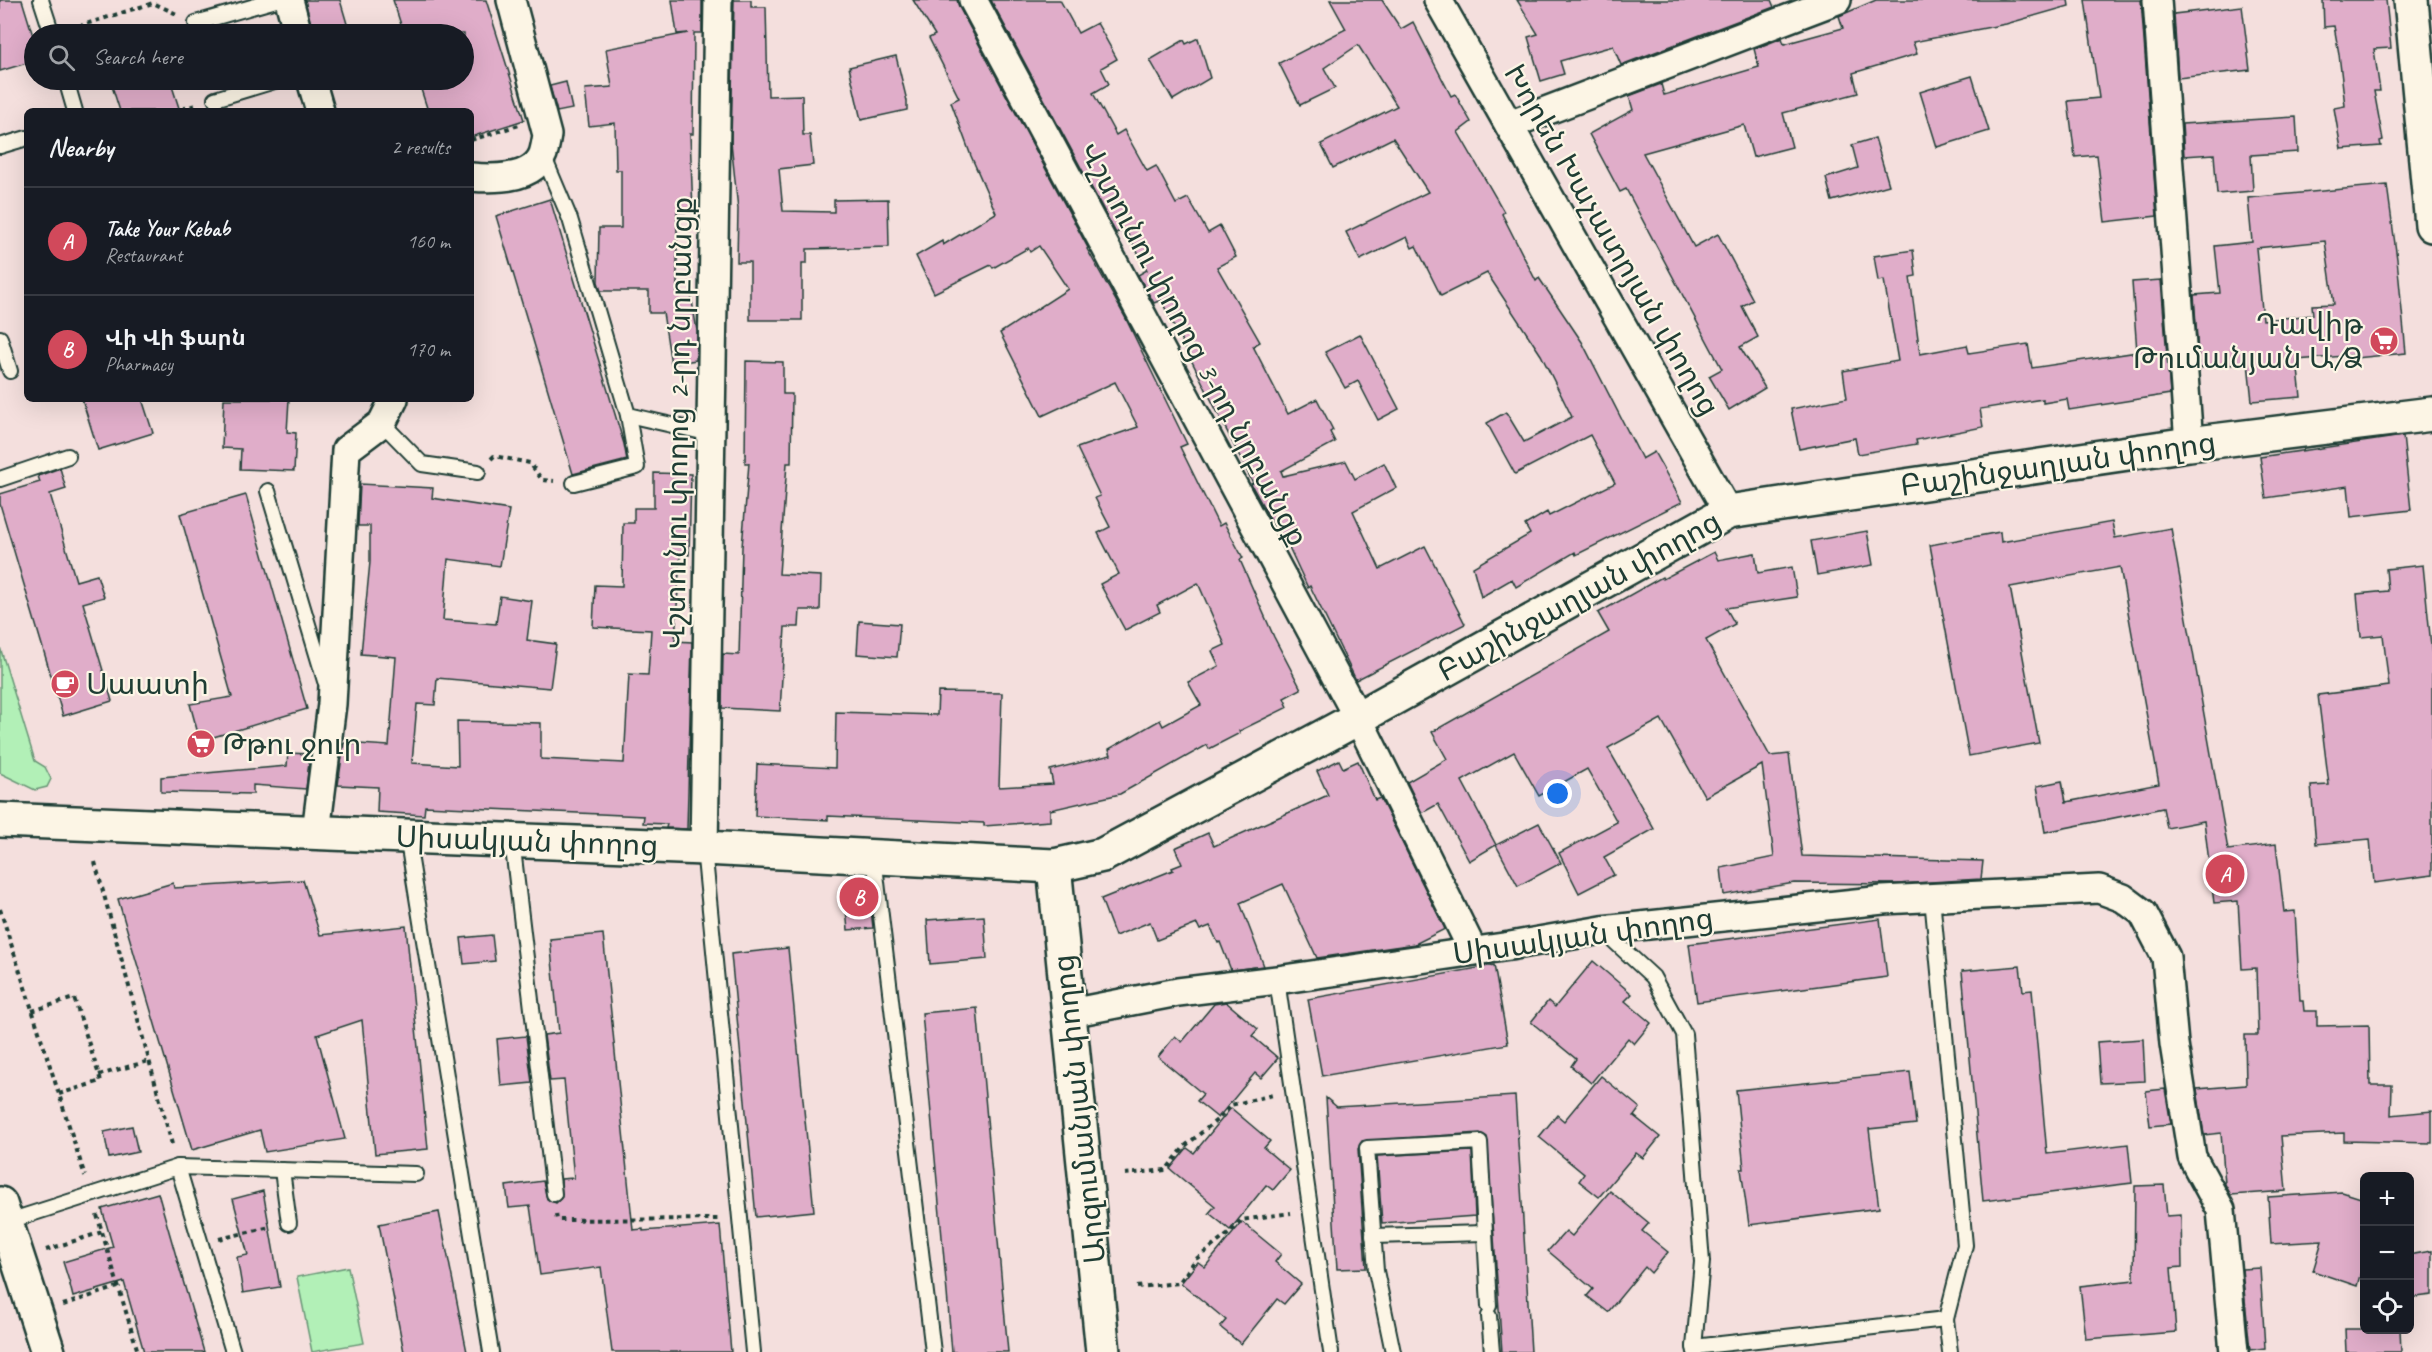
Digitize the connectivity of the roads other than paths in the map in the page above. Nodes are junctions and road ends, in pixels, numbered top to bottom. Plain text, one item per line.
1 (41, 0) edge
2 (276, 0) edge
3 (289, 0) edge
4 (511, 0) edge
5 (718, 0) edge
6 (973, 0) edge
7 (1438, 0) edge
8 (1837, 0) edge
9 (2157, 0) edge
10 (2411, 0) edge
11 (195, 23) road end
12 (53, 24) edge
13 (295, 24) edge
14 (69, 90) edge
15 (245, 90) edge
16 (314, 90) edge
17 (215, 99) dead end
18 (74, 108) edge
19 (319, 108) edge
20 (1509, 125) junction
21 (24, 139) edge
22 (0, 146) edge
23 (543, 155) junction
24 (474, 177) edge
25 (2432, 225) edge
26 (0, 338) edge
27 (10, 371) dead end
28 (392, 402) edge
29 (2432, 414) edge
30 (628, 415) junction
31 (382, 423) junction
32 (711, 434) junction
33 (2188, 444) junction
34 (68, 456) dead end
35 (478, 472) road end
36 (0, 478) edge
37 (574, 483) road end
38 (268, 491) dead end
39 (1728, 512) junction
40 (332, 705) junction
41 (1358, 718) junction
42 (0, 820) edge
43 (316, 832) junction
44 (407, 836) junction
45 (512, 840) junction
46 (704, 848) junction
47 (874, 855) junction
48 (1053, 866) junction
49 (1932, 898) junction
50 (1602, 930) junction
51 (1473, 951) junction
52 (1277, 980) junction
53 (1070, 1013) junction
54 (178, 1167) junction
55 (282, 1170) junction
56 (416, 1174) dead end
57 (554, 1194) dead end
58 (3, 1213) edge
59 (289, 1223) road end
60 (1485, 1233) junction
61 (1373, 1236) junction
62 (1946, 1319) junction
63 (1695, 1349) edge
64 (48, 1352) edge
65 (233, 1352) edge
66 (491, 1352) edge
67 (753, 1352) edge
68 (933, 1352) edge
69 (1103, 1352) edge
70 (1331, 1352) edge
71 (1393, 1352) edge
72 (1492, 1352) edge
73 (1950, 1352) edge
74 (2234, 1352) edge

1 - 12 lane
2 - 11 lane
3 - 13 street
4 - 23 street
5 - 32 street, Վշտունու փողոց 2-րդ նրբանցք
6 - 41 street, Վշտունու փողոց 3-րդ նրբանցք
7 - 20 street, Խորեն Խաչատրյան փողոց
8 - 20 street
9 - 33 street
10 - 25 main road
14 - 18 lane
15 - 17 lane
16 - 19 street
20 - 39 street, Խորեն Խաչատրյան փողոց
21 - 22 lane
23 - 24 street
23 - 30 lane
26 - 27 lane
28 - 31 street
29 - 33 main road, Բաշինջաղյան փողոց
30 - 32 lane
30 - 37 lane
31 - 35 lane
31 - 40 street
32 - 46 street, Վշտունու փողոց 2-րդ նրբանցք
33 - 39 main road, Բաշինջաղյան փողոց
34 - 36 lane
38 - 40 lane
39 - 41 main road, Բաշինջաղյան փողոց
40 - 43 street
41 - 48 main road, Բաշինջաղյան փողոց
41 - 51 street, Վշտունու փողոց 3-րդ նրբանցք
42 - 43 main road, Սիսակյան փողոց
43 - 44 main road, Սիսակյան փողոց
44 - 45 main road, Սիսակյան փողոց
44 - 66 lane
45 - 46 main road, Սիսակյան փողոց
45 - 57 lane
46 - 47 main road, Սիսակյան փողոց
46 - 67 lane
47 - 48 main road, Սիսակյան փողոց
47 - 68 lane
48 - 53 main road, Արզումանյան փողոց
49 - 50 street, Սիսակյան փողոց
49 - 62 lane
49 - 74 street, Սիսակյան փողոց
50 - 51 street, Սիսակյան փողոց
50 - 63 lane
51 - 52 street, Սիսակյան փողոց
52 - 53 street, Սիսակյան փողոց
52 - 70 lane
53 - 69 main road, Արզումանյան փողոց
54 - 55 lane
54 - 58 lane
54 - 65 lane
55 - 56 lane
55 - 59 lane
58 - 64 main road
60 - 61 lane
60 - 61 lane
60 - 72 lane
61 - 71 lane
62 - 63 lane
62 - 73 lane

